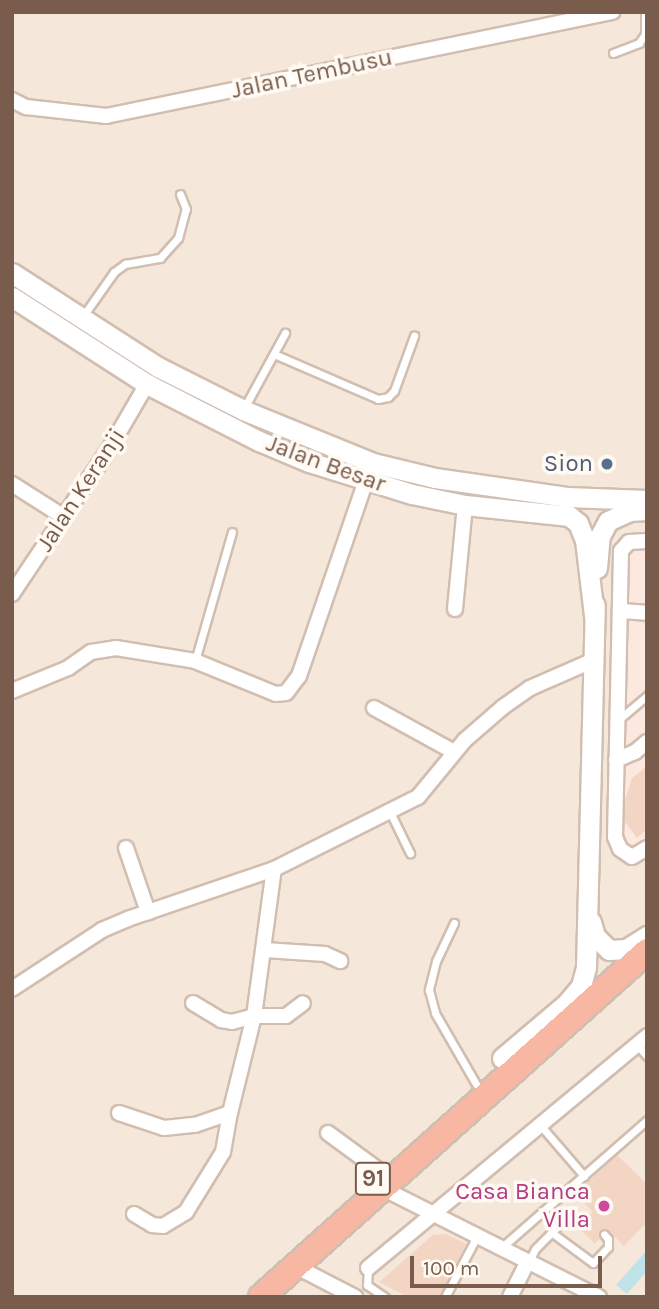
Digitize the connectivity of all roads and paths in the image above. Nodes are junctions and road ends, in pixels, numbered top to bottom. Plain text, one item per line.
1 (612, 12) edge
2 (645, 12) edge
3 (614, 53) dead end
4 (12, 100) edge
5 (180, 194) dead end
6 (12, 273) edge
7 (12, 297) edge
8 (82, 316) junction
9 (285, 333) dead end
10 (414, 336) dead end
11 (274, 354) junction
12 (147, 384) junction
13 (243, 410) junction
14 (366, 480) junction
15 (12, 484) edge
16 (647, 500) edge
17 (466, 505) junction
18 (647, 510) edge
19 (64, 517) junction
20 (232, 532) dead end
21 (647, 541) edge
22 (12, 594) edge
23 (455, 609) dead end
24 (621, 611) junction
25 (647, 612) edge
26 (594, 616) junction
27 (594, 660) junction
28 (195, 661) junction
29 (12, 691) edge
30 (647, 696) edge
31 (374, 708) dead end
32 (591, 720) junction
33 (617, 721) junction
34 (647, 742) edge
35 (454, 751) junction
36 (616, 760) junction
37 (390, 812) junction
38 (126, 848) dead end
39 (647, 848) edge
40 (410, 853) dead end
41 (274, 869) junction
42 (585, 906) junction
43 (148, 912) junction
44 (454, 923) dead end
45 (647, 936) edge
46 (265, 950) junction
47 (647, 950) edge
48 (340, 961) dead end
49 (12, 989) edge
50 (193, 1003) dead end
51 (303, 1003) dead end
52 (254, 1016) junction
53 (642, 1040) edge
54 (647, 1056) edge
55 (502, 1058) joint
56 (476, 1084) junction
57 (119, 1113) dead end
58 (230, 1113) junction
59 (647, 1121) edge
60 (541, 1126) junction
61 (328, 1133) dead end
62 (584, 1176) junction
63 (381, 1180) junction
64 (134, 1214) dead end
65 (435, 1215) junction
66 (584, 1220) dead end
67 (551, 1232) junction
68 (604, 1234) dead end
69 (477, 1236) junction
70 (501, 1248) junction
71 (528, 1261) junction
72 (295, 1266) junction
73 (368, 1268) joint
74 (241, 1297) edge
75 (261, 1297) edge
76 (355, 1297) edge
77 (385, 1297) edge
78 (445, 1297) edge
79 (510, 1297) edge
80 (599, 1297) edge

1 - 4 street, Jalan Tembusu
2 - 3 lane
5 - 8 lane
6 - 8 main road, Jalan Besar
7 - 12 main road, Jalan Besar
8 - 13 main road, Jalan Besar
9 - 11 lane
10 - 11 lane
11 - 13 lane
12 - 14 main road, Jalan Besar
12 - 19 street, Jalan Keranji
13 - 16 main road, Jalan Besar
14 - 17 main road, Jalan Besar
14 - 28 street
15 - 19 street
17 - 23 street
17 - 26 main road, Jalan Besar
18 - 26 main road, Jalan Besar
19 - 22 street, Jalan Keranji
20 - 28 lane
21 - 24 street
24 - 25 street
24 - 33 street
26 - 27 main road, Jalan Besar
27 - 32 main road, Jalan Besar
27 - 35 street
28 - 29 street
30 - 33 lane
31 - 35 street
32 - 33 street
32 - 42 main road, Jalan Besar
33 - 36 street
34 - 36 street
35 - 37 street
36 - 39 street
37 - 40 lane
37 - 41 street
38 - 43 street
41 - 43 street
41 - 46 street
42 - 45 main road
42 - 55 main road, Jalan Besar
43 - 49 street
44 - 56 lane
46 - 48 street
46 - 52 street
47 - 63 highway
50 - 52 street
51 - 52 street
52 - 58 street
53 - 54 lane
53 - 60 street
55 - 56 highway, 91
56 - 63 highway, 91
57 - 58 street
58 - 64 street
59 - 62 lane
60 - 62 lane
60 - 65 street
61 - 63 street
62 - 70 lane
63 - 65 street
63 - 72 highway
63 - 74 highway, 91
65 - 69 street
65 - 73 street
66 - 67 lane
67 - 68 lane
67 - 71 lane
69 - 70 street
69 - 78 lane
70 - 71 street
71 - 79 street
71 - 80 street
72 - 75 highway
72 - 76 street
73 - 77 lane

